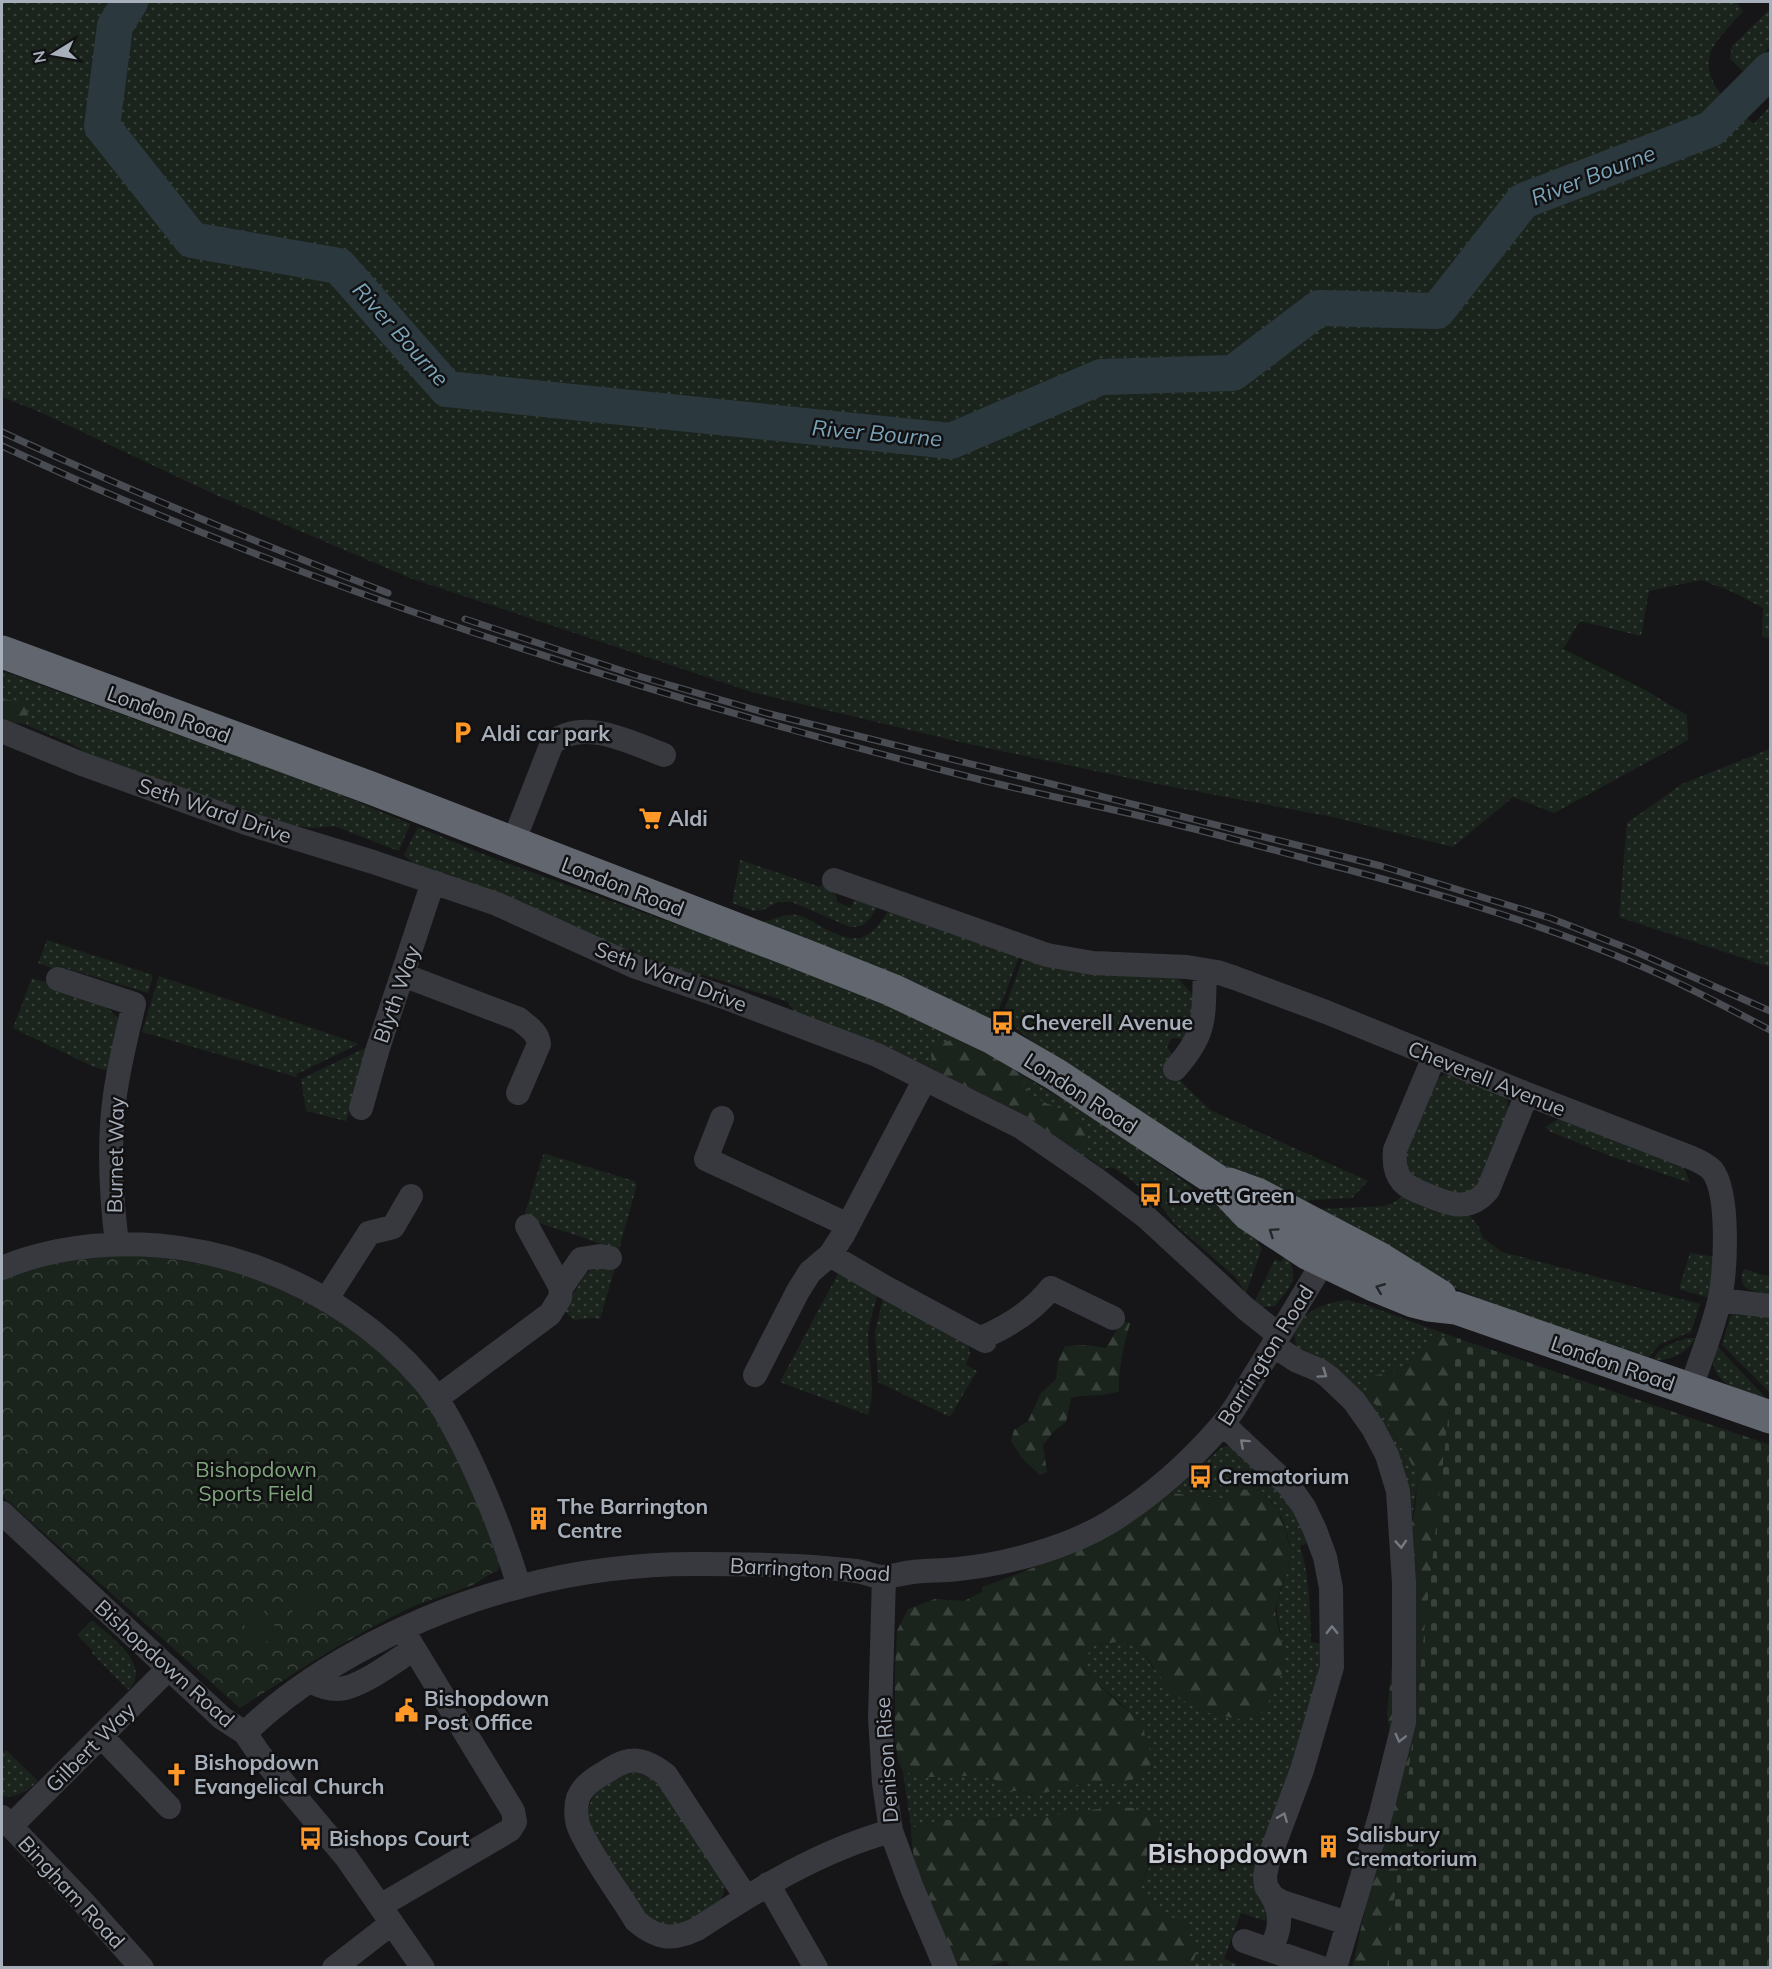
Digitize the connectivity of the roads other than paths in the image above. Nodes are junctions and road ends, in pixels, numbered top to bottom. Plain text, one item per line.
1 (2, 652) edge
2 (2, 731) edge
3 (664, 755) dead end
4 (513, 843) junction
5 (834, 880) dead end
6 (433, 882) junction
7 (1204, 970) junction
8 (403, 975) junction
9 (58, 979) dead end
10 (1434, 1057) junction
11 (1174, 1069) dead end
12 (925, 1079) junction
13 (518, 1093) dead end
14 (1527, 1094) junction
15 (361, 1108) dead end
16 (722, 1118) dead end
17 (411, 1196) dead end
18 (848, 1225) junction
19 (527, 1226) dead end
20 (117, 1244) junction
21 (1331, 1249) junction
22 (830, 1255) junction
23 (610, 1258) dead end
24 (2, 1265) edge
25 (561, 1288) junction
26 (326, 1300) junction
27 (1720, 1300) junction
28 (1770, 1306) edge
29 (1113, 1318) dead end
30 (1276, 1340) junction
31 (754, 1375) dead end
32 (1690, 1390) junction
33 (436, 1398) junction
34 (1770, 1418) edge
35 (1223, 1424) junction
36 (2, 1513) edge
37 (884, 1577) junction
38 (519, 1586) junction
39 (408, 1639) junction
40 (169, 1668) junction
41 (245, 1733) junction
42 (101, 1736) junction
43 (169, 1807) dead end
44 (6, 1822) edge
45 (891, 1831) junction
46 (768, 1884) junction
47 (1272, 1896) junction
48 (746, 1898) junction
49 (386, 1915) junction
50 (1347, 1923) junction
51 (1244, 1941) dead end
52 (1271, 1950) junction
53 (141, 1968) edge
54 (334, 1968) edge
55 (423, 1968) edge
56 (816, 1968) edge
57 (946, 1968) edge
58 (1322, 1968) edge
59 (1335, 1968) edge

1 - 4 highway, London Road
2 - 6 street, Seth Ward Drive
3 - 4 street
4 - 21 highway, London Road
5 - 7 street, Cheverell Avenue
6 - 8 street, Blyth Way
6 - 12 street, Seth Ward Drive
7 - 10 street, Cheverell Avenue
7 - 11 street
8 - 13 street
8 - 15 street, Blyth Way
9 - 20 street, Burnet Way
10 - 14 street, Cheverell Avenue
10 - 14 street
12 - 18 street
12 - 30 street, Seth Ward Drive
14 - 27 street, Cheverell Avenue
16 - 18 street
17 - 26 street
18 - 22 street
19 - 25 street
20 - 24 street
20 - 26 street
21 - 30 street, Barrington Road
21 - 32 highway, London Road
22 - 29 street
22 - 31 street
23 - 25 street
25 - 33 street
26 - 33 street
27 - 28 street
27 - 32 street, Cheverell Avenue
30 - 35 street, Barrington Road
30 -> 50 street, Seth Ward Drive
32 - 34 highway, London Road
33 - 38 street
35 - 37 street, Barrington Road
47 -> 35 street
36 - 40 street, Bishopdown Road
37 - 38 street, Barrington Road
37 - 45 street, Denison Rise
38 - 39 street, Barrington Road
39 - 41 street, Barrington Road
39 - 49 street
40 - 41 street, Bishopdown Road
40 - 42 street, Gilbert Way
41 - 49 street, Bishopdown Road
42 - 43 street
42 - 44 street, Gilbert Way
44 - 53 street, Bingham Road
45 - 46 street
45 - 57 street, Denison Rise
46 - 48 street
46 - 56 street
47 - 50 street
47 - 52 street
48 - 48 street
49 - 54 street
49 - 55 street, Bishopdown Road
50 - 59 street, Seth Ward Drive
51 - 52 street
52 - 58 street

